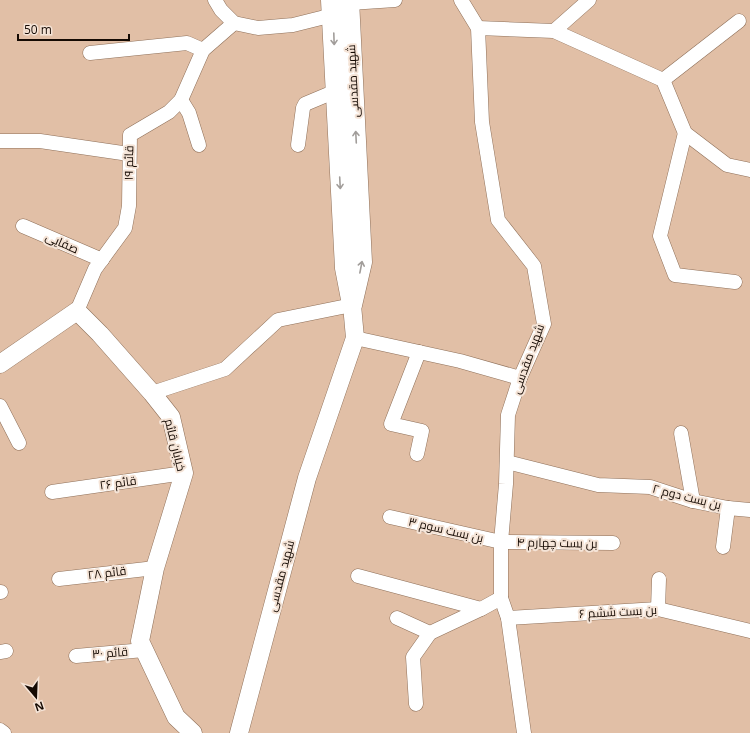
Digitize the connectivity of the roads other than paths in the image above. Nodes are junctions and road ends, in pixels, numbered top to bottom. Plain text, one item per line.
1 (215, 0) edge
2 (395, 0) edge
3 (462, 0) edge
4 (589, 0) edge
5 (341, 4) edge
6 (740, 21) dead end
7 (234, 23) junction
8 (478, 28) junction
9 (554, 31) junction
10 (203, 50) junction
11 (90, 53) dead end
12 (663, 80) junction
13 (336, 91) junction
14 (181, 100) junction
15 (685, 133) junction
16 (0, 141) edge
17 (199, 145) dead end
18 (298, 145) dead end
19 (129, 154) junction
20 (750, 170) edge
21 (23, 226) dead end
22 (102, 260) junction
23 (735, 282) dead end
24 (352, 305) junction
25 (77, 311) junction
26 (354, 338) junction
27 (419, 352) junction
28 (0, 364) edge
29 (520, 378) junction
30 (152, 393) junction
31 (0, 406) edge
32 (681, 433) dead end
33 (19, 443) dead end
34 (417, 454) dead end
35 (507, 462) junction
36 (184, 473) junction
37 (52, 492) dead end
38 (693, 501) junction
39 (728, 508) junction
40 (750, 510) edge
41 (390, 517) dead end
42 (501, 542) junction
43 (613, 543) dead end
44 (723, 547) dead end
45 (155, 568) junction
46 (358, 576) dead end
47 (659, 578) dead end
48 (59, 579) dead end
49 (501, 598) junction
50 (481, 609) junction
51 (658, 609) junction
52 (397, 618) dead end
53 (508, 618) junction
54 (750, 631) edge
55 (430, 633) junction
56 (144, 650) junction
57 (76, 656) dead end
58 (416, 704) dead end
59 (0, 730) edge
60 (4, 733) edge
61 (192, 733) edge
62 (239, 733) edge
63 (524, 733) edge

1 - 7 street
2 - 5 street
3 - 8 street, شهید مقدسی
4 - 9 street
5 - 7 street
5 -> 13 main road, شهید مقدسی
24 -> 5 main road, شهید مقدسی
6 - 12 street
7 - 10 street, قائم ۱۹
8 - 9 street
8 - 29 street, شهید مقدسی
9 - 12 street
10 - 11 street
10 - 14 street, قائم ۱۹
12 - 15 street
13 - 18 street
13 -> 24 main road, شهید مقدسی
14 - 17 street
14 - 19 street, قائم ۱۹
15 - 20 street
15 - 23 street
16 - 19 street
19 - 22 street, قائم ۱۹
21 - 22 street, صفایی
22 - 25 street, قائم ۱۹
24 - 26 street, شهید مقدسی
24 - 30 street
25 - 28 street
25 - 30 street, خیابان قائم
26 - 27 street
26 - 62 street, شهید مقدسی
27 - 29 street
27 - 34 street
29 - 35 street, شهید مقدسی
30 - 36 street, خیابان قائم
31 - 33 street
32 - 38 street
35 - 38 street, بن بست دوم ۲
35 - 42 street, شهید مقدسی
36 - 37 street, قائم ۲۶
36 - 45 street, خیابان قائم
38 - 39 street, بن بست دوم ۲
39 - 40 street, بن بست دوم ۲
39 - 44 street
41 - 42 street, بن بست سوم ۳
42 - 43 street, بن بست چهارم ۴
42 - 49 street, شهید مقدسی
45 - 48 street, قائم ۲۸
45 - 56 street, خیابان قائم
46 - 50 street
47 - 51 street
49 - 50 street
49 - 53 street, شهید مقدسی
50 - 55 street
51 - 53 street, بن بست ششم ۶
51 - 54 street, بن بست ششم ۶
52 - 55 street
53 - 63 street, شهید مقدسی
55 - 58 street
56 - 57 street, قائم ۳۰
56 - 61 street, خیابان قائم
59 - 60 street

